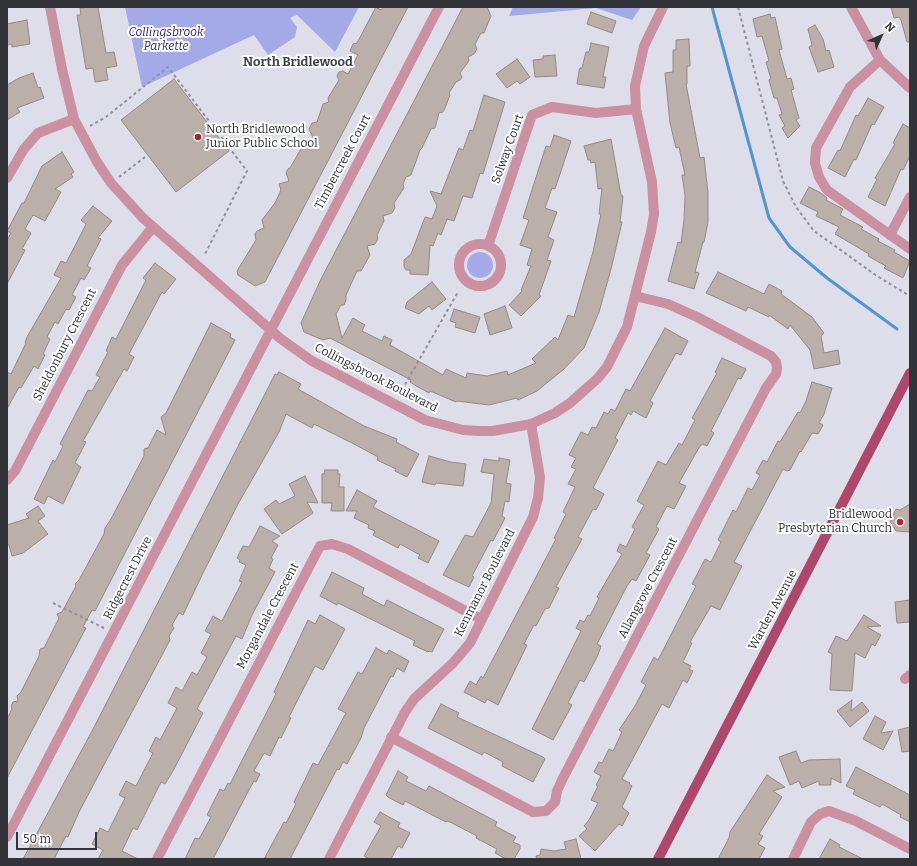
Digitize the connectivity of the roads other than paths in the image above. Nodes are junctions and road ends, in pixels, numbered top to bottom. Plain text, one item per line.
1 (50, 7) edge
2 (439, 7) edge
3 (663, 7) edge
4 (851, 7) edge
5 (880, 60) junction
6 (910, 88) edge
7 (636, 109) junction
8 (74, 119) junction
9 (7, 178) edge
10 (910, 197) edge
11 (153, 227) junction
12 (890, 235) junction
13 (488, 246) junction
14 (910, 249) edge
15 (635, 296) junction
16 (270, 329) junction
17 (910, 373) edge
18 (531, 424) junction
19 (7, 480) edge
20 (481, 619) junction
21 (391, 737) junction
22 (7, 837) edge
23 (910, 849) edge
24 (157, 859) edge
25 (329, 859) edge
26 (658, 859) edge
27 (793, 859) edge

1 - 8 street, Collingsbrook Boulevard
2 - 16 street, Timbercreek Court
3 - 7 street, Collingsbrook Boulevard
4 - 5 street
5 - 6 street
5 - 12 street
7 - 13 street, Solway Court
7 - 15 street, Collingsbrook Boulevard
8 - 9 street
8 - 11 street, Collingsbrook Boulevard
10 - 12 street
11 - 16 street, Collingsbrook Boulevard
11 - 19 street, Sheldonbury Crescent
12 - 14 street
13 - 13 street
15 - 18 street, Collingsbrook Boulevard
15 - 21 street, Allangrove Crescent
16 - 18 street, Collingsbrook Boulevard
16 - 22 street, Ridgecrest Drive
17 - 26 main road, Warden Avenue
18 - 20 street, Kenmanor Boulevard
20 - 21 street, Kenmanor Boulevard
20 - 24 street, Morgandale Crescent
21 - 25 street, Kenmanor Boulevard
23 - 27 street

